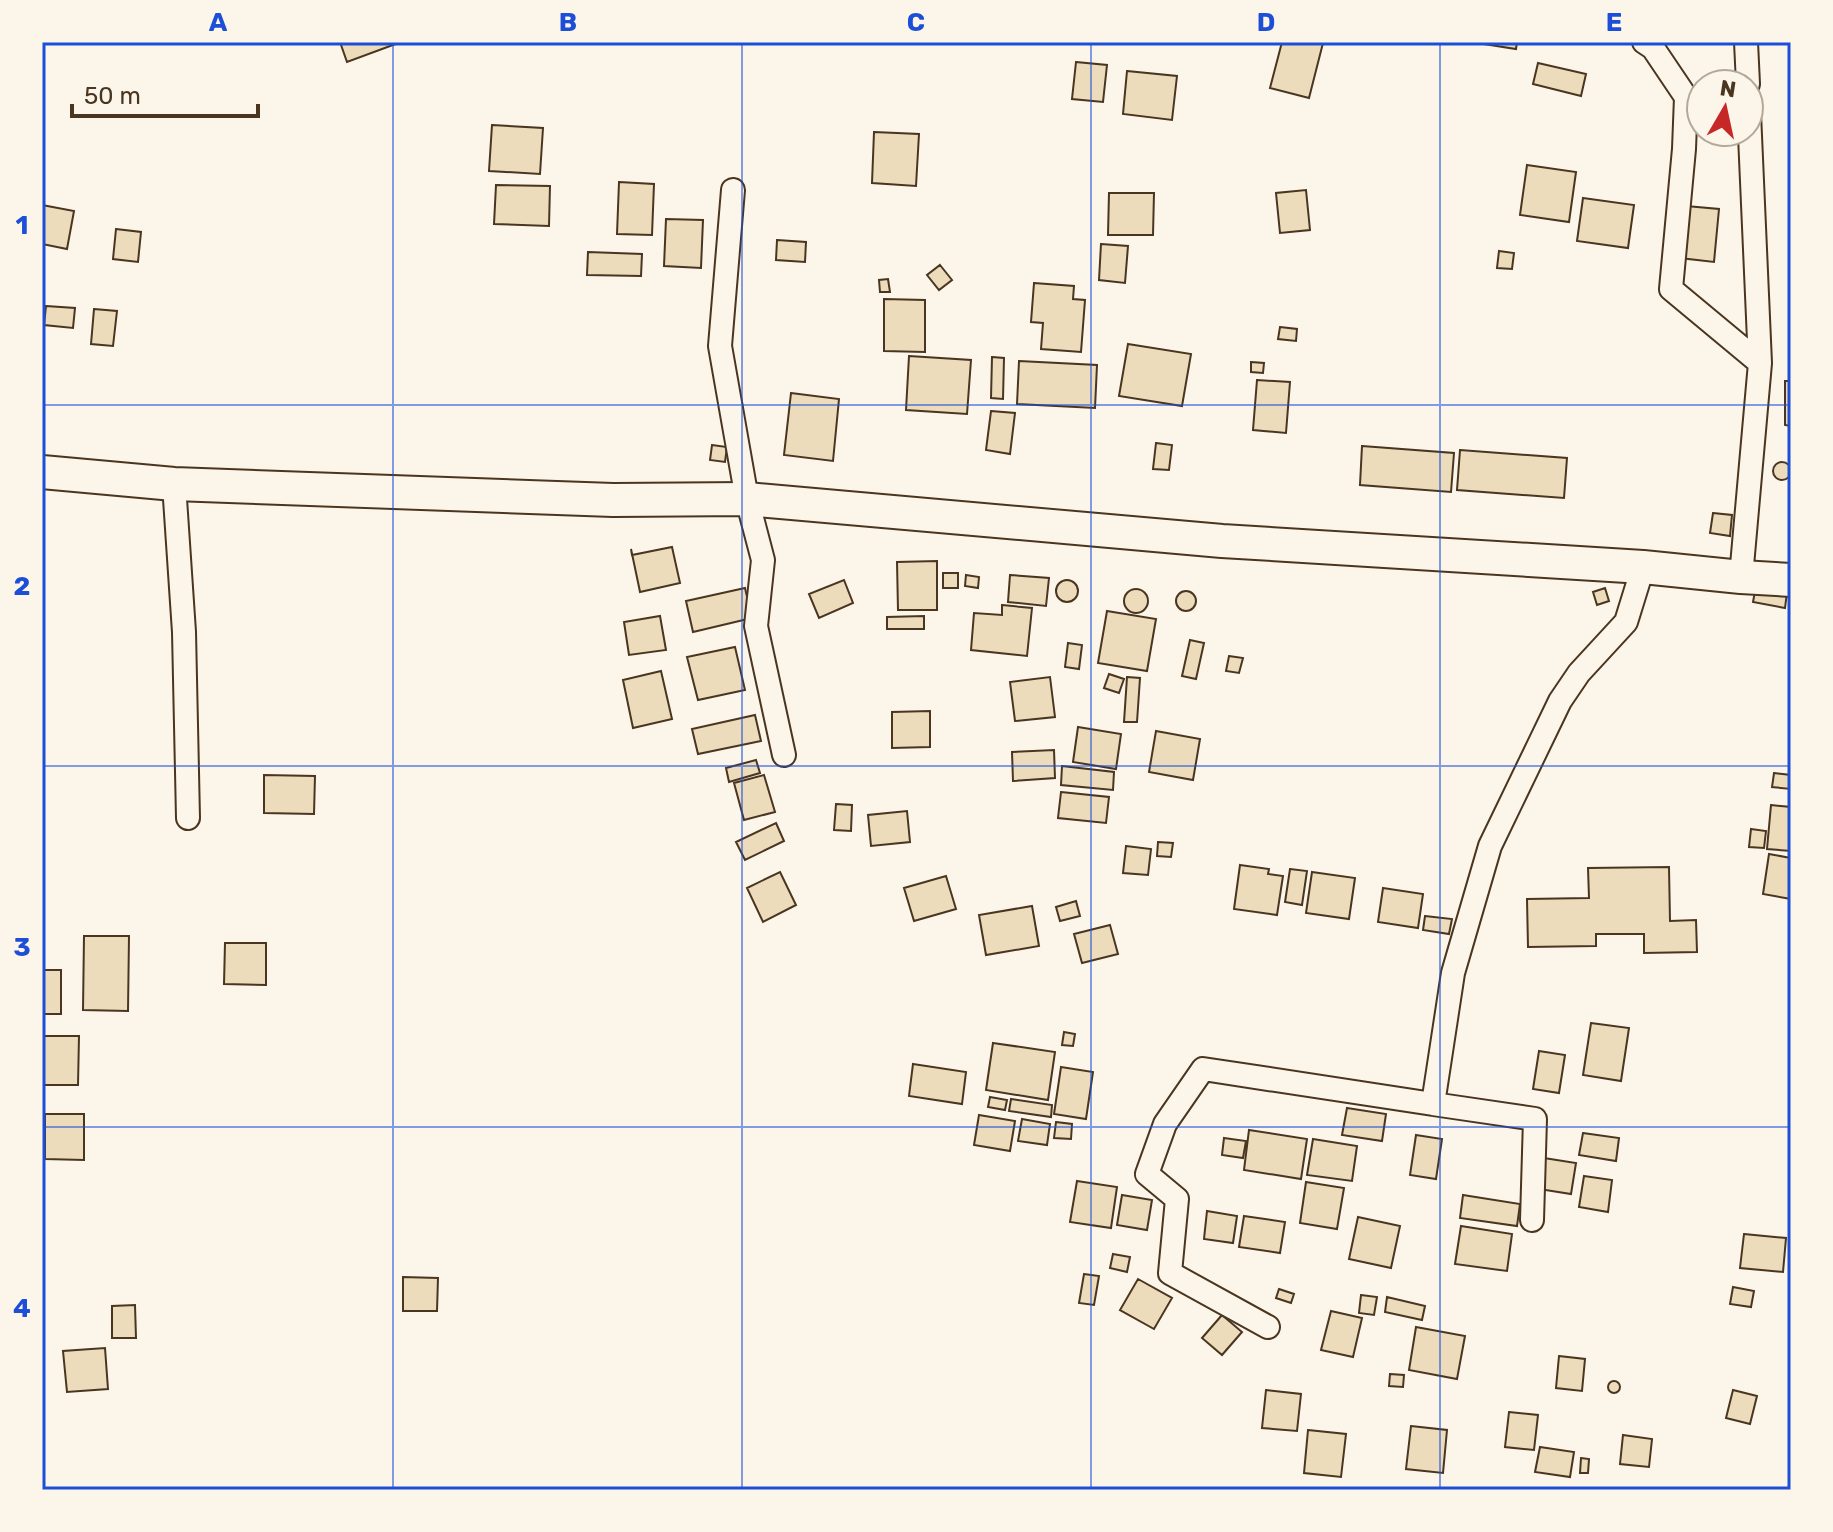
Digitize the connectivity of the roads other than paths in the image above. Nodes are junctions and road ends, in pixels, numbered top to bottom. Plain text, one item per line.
1 (1644, 42) edge
2 (1746, 42) edge
3 (1747, 68) edge
4 (1751, 148) edge
5 (733, 190) dead end
6 (1760, 363) junction
7 (42, 472) edge
8 (174, 484) junction
9 (747, 499) junction
10 (1643, 567) junction
11 (1741, 577) junction
12 (1791, 580) edge
13 (784, 755) dead end
14 (188, 818) dead end
15 (1433, 1104) junction
16 (1532, 1220) dead end
17 (1268, 1327) dead end

1 - 6 street
2 - 3 street
4 - 6 street
5 - 9 street
6 - 11 street
7 - 8 main road
8 - 9 main road
8 - 14 street
9 - 10 main road
9 - 13 street
10 - 11 main road
10 - 15 street
11 - 12 main road
15 - 16 street
15 - 17 street

